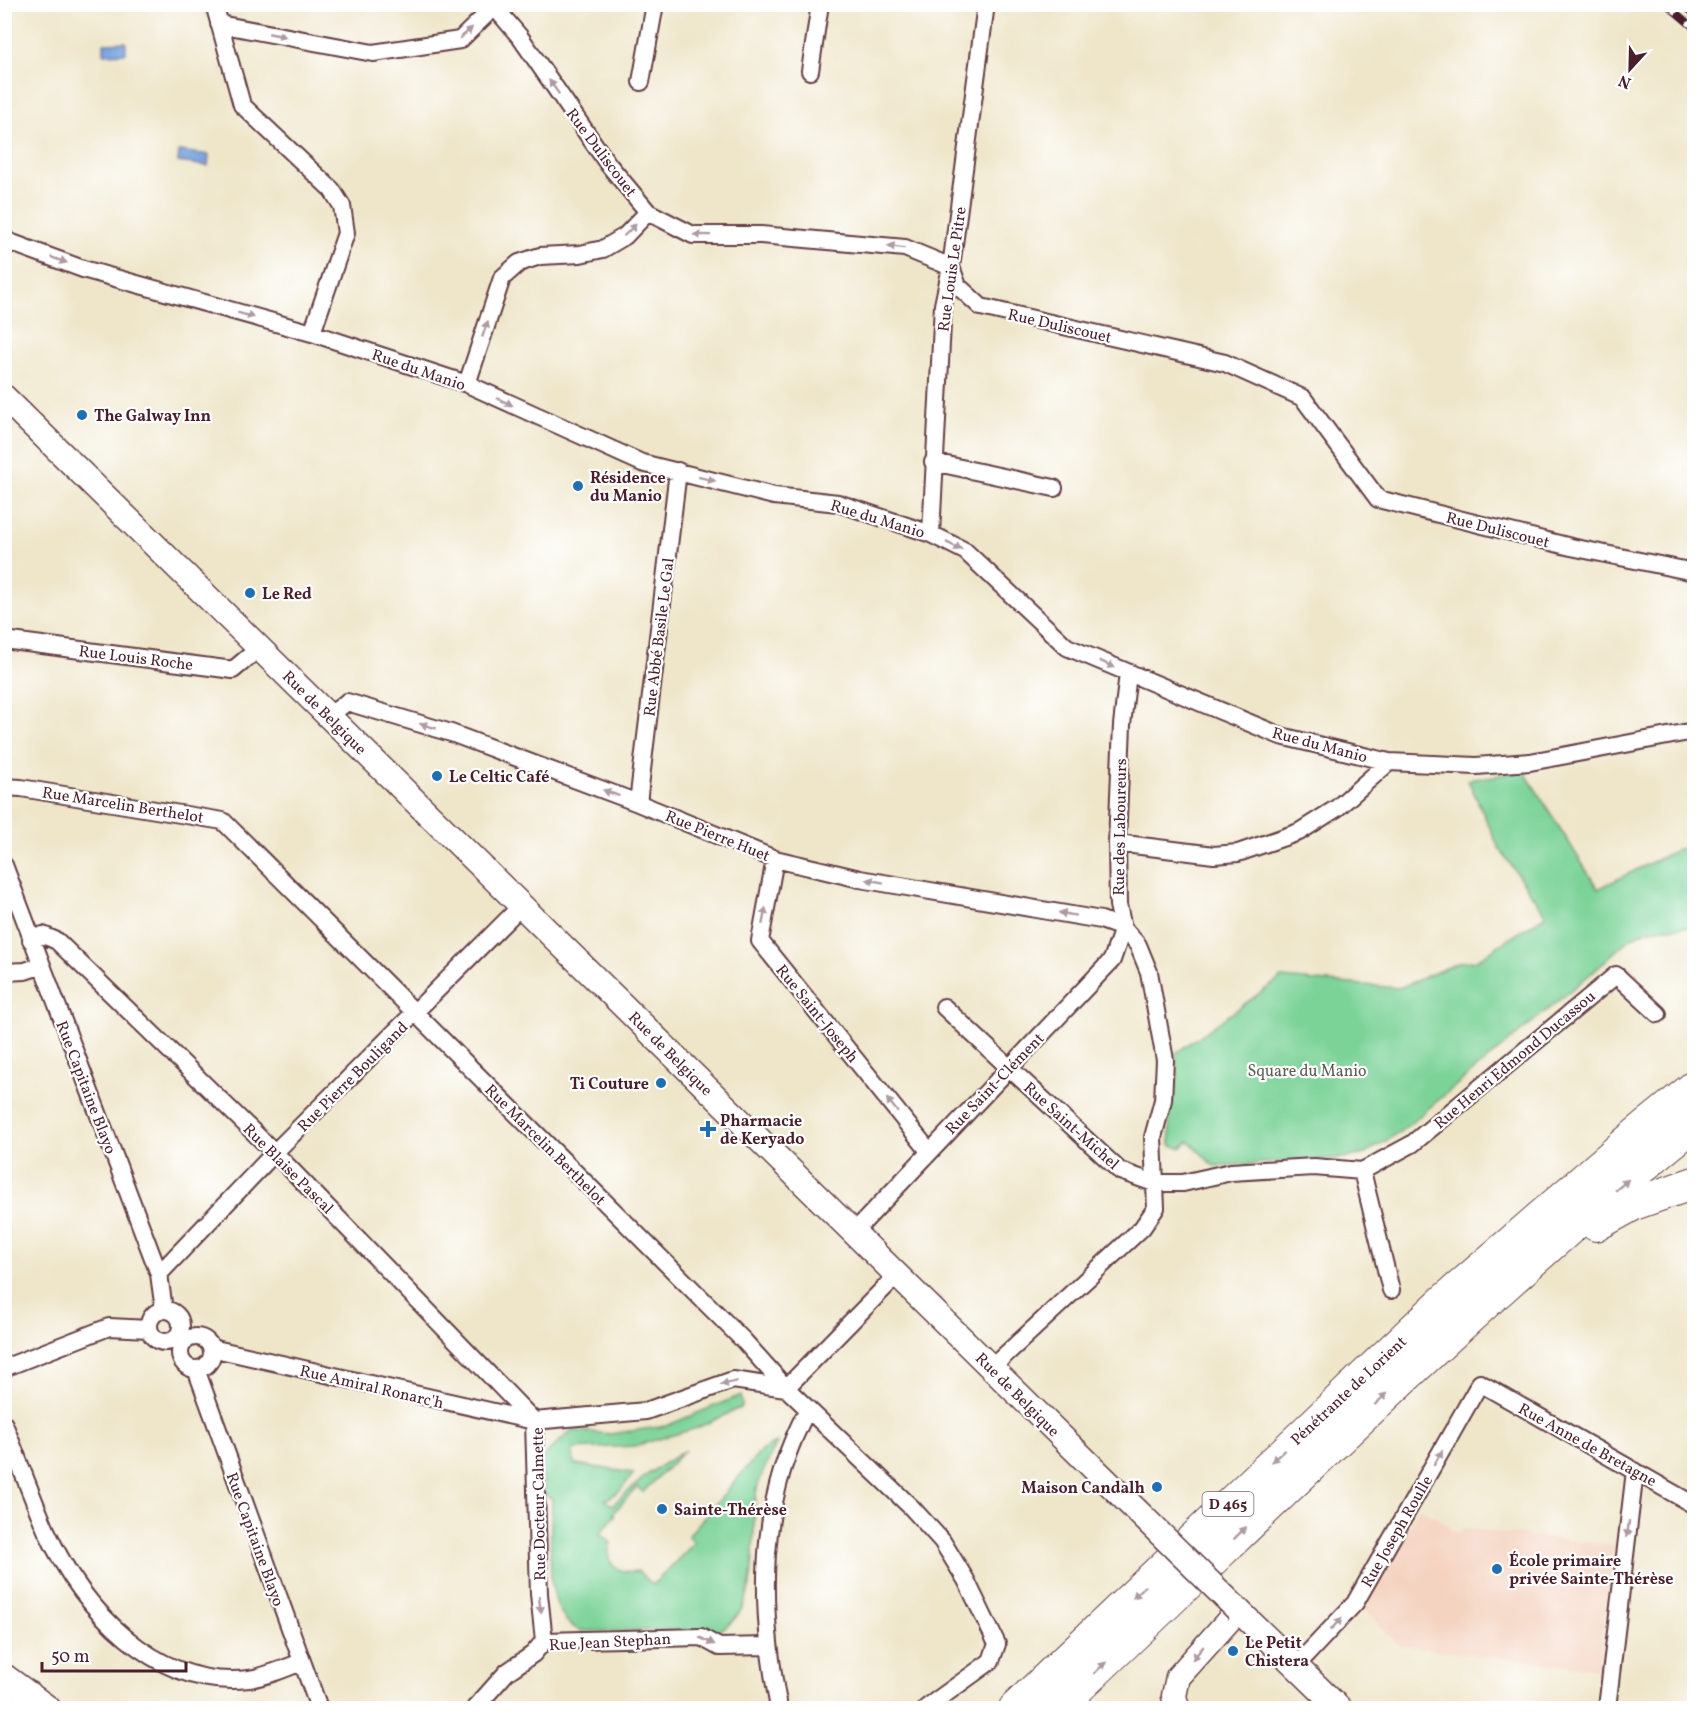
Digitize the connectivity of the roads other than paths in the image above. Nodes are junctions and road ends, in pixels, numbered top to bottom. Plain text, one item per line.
1 (214, 4) edge
2 (655, 4) edge
3 (820, 4) edge
4 (986, 4) edge
5 (493, 6) edge
6 (219, 24) junction
7 (810, 71) dead end
8 (641, 82) dead end
9 (648, 212) junction
10 (4, 240) edge
11 (951, 267) junction
12 (312, 333) junction
13 (466, 384) junction
14 (4, 396) edge
15 (933, 462) junction
16 (678, 471) junction
17 (1054, 488) dead end
18 (931, 534) junction
19 (1695, 572) edge
20 (4, 640) edge
21 (259, 648) junction
22 (1128, 673) junction
23 (329, 716) junction
24 (1695, 731) edge
25 (1389, 762) junction
26 (4, 788) edge
27 (638, 802) junction
28 (1117, 843) junction
29 (775, 859) junction
30 (4, 865) edge
31 (522, 906) junction
32 (1123, 928) junction
33 (31, 940) junction
34 (40, 966) junction
35 (4, 972) edge
36 (944, 1007) dead end
37 (415, 1013) junction
38 (1658, 1014) dead end
39 (1009, 1067) junction
40 (1695, 1067) edge
41 (1695, 1087) edge
42 (1695, 1125) edge
43 (929, 1151) junction
44 (275, 1153) junction
45 (1362, 1171) junction
46 (1154, 1183) junction
47 (1695, 1183) edge
48 (854, 1232) junction
49 (159, 1274) junction
50 (897, 1275) junction
51 (1391, 1290) dead end
52 (1443, 1301) junction
53 (164, 1310) junction
54 (182, 1325) junction
55 (149, 1329) junction
56 (195, 1337) junction
57 (167, 1342) junction
58 (211, 1348) junction
59 (179, 1355) junction
60 (1420, 1362) junction
61 (4, 1368) edge
62 (991, 1368) junction
63 (196, 1369) junction
64 (1480, 1383) joint
65 (786, 1388) junction
66 (807, 1409) junction
67 (534, 1421) junction
68 (4, 1424) edge
69 (1635, 1471) junction
70 (1695, 1505) edge
71 (1238, 1610) junction
72 (544, 1641) junction
73 (768, 1646) junction
74 (301, 1662) junction
75 (1296, 1666) junction
76 (4, 1676) edge
77 (48, 1708) edge
78 (318, 1708) edge
79 (476, 1708) edge
80 (778, 1708) edge
81 (926, 1708) edge
82 (1015, 1708) edge
83 (1057, 1708) edge
84 (1177, 1708) edge
85 (1339, 1708) edge
86 (1607, 1708) edge

1 - 6 street
2 - 8 street
3 - 7 street
4 - 11 street, Rue Louis Le Pitre
6 -> 5 street
9 -> 5 street, Rue Duliscouet
6 - 12 street
11 -> 9 street, Rue Duliscouet
13 -> 9 street
10 -> 12 street, Rue du Manio
11 - 15 street, Rue Louis Le Pitre
11 - 19 street, Rue Duliscouet
12 - 13 street, Rue du Manio
13 -> 16 street, Rue du Manio
14 - 21 main road, Rue de Belgique
15 - 17 street
15 - 18 street, Rue Louis Le Pitre
16 -> 18 street, Rue du Manio
16 - 27 street, Rue Abbé Basile Le Gal
18 -> 22 street, Rue du Manio
20 - 21 street, Rue Louis Roche
21 - 23 main road, Rue de Belgique
22 - 25 street, Rue du Manio
22 - 28 street, Rue des Laboureurs
27 -> 23 street, Rue Pierre Huet
23 - 31 main road, Rue de Belgique
24 - 25 street, Rue du Manio
25 - 28 street
26 - 37 street, Rue Marcelin Berthelot
27 - 29 street, Rue Pierre Huet
28 - 32 street, Rue des Laboureurs
32 -> 29 street, Rue Pierre Huet
43 -> 29 street, Rue Saint-Joseph
30 - 33 street, Rue Capitaine Blayo
31 - 37 street, Rue Pierre Bouligand
31 - 48 main road, Rue de Belgique
32 - 39 street, Rue Saint-Clément
32 - 46 street, Rue des Laboureurs
33 - 34 street, Rue Capitaine Blayo
33 - 44 street, Rue Blaise Pascal
34 - 35 street
34 - 49 street, Rue Capitaine Blayo
36 - 39 street, Rue Saint-Michel
37 - 44 street, Rue Pierre Bouligand
37 - 65 street, Rue Marcelin Berthelot
38 - 45 street, Rue Henri Edmond Ducassou
39 - 43 street, Rue Saint-Clément
39 - 46 street, Rue Saint-Michel
40 - 52 highway
41 - 52 highway, Pénétrante de Lorient / D 465
60 -> 42 highway, Pénétrante de Lorient / D 465
43 - 48 street, Rue Saint-Clément
44 - 49 street, Rue Pierre Bouligand
44 - 67 street, Rue Blaise Pascal
45 - 46 street
45 - 51 street
46 - 62 street, Rue des Laboureurs
47 - 60 highway
48 - 50 main road, Rue de Belgique
49 - 53 street, Rue Capitaine Blayo
50 - 62 main road, Rue de Belgique
50 - 65 street
52 -> 82 highway, Pénétrante de Lorient / D 465
53 - 54 street
53 - 55 street
54 - 56 street
54 - 57 street
55 - 57 street
55 - 61 street
56 - 58 street
56 - 59 street
57 - 59 street
58 - 63 street
58 - 67 street, Rue Amiral Ronarc'h
59 - 63 street
83 -> 60 highway, Pénétrante de Lorient / D 465
62 - 71 main road, Rue de Belgique, bridge
63 - 74 street, Rue Capitaine Blayo
64 - 69 street, Rue Anne de Bretagne
75 -> 64 street, Rue Joseph Roulle
65 - 66 street, Rue Marcelin Berthelot
65 -> 67 street, Rue Docteur Calmette
66 - 73 street
66 - 81 street, Rue Marcelin Berthelot
67 -> 72 street, Rue Docteur Calmette
68 - 74 street
69 - 70 street, Rue Anne de Bretagne
69 -> 86 street
71 - 75 main road, Rue de Belgique
71 -> 84 main road
72 -> 73 street, Rue Jean Stephan
72 - 79 street, Rue Jean Stephan
73 - 80 street
74 - 78 street, Rue Capitaine Blayo
75 - 85 main road, Rue de Belgique
76 - 77 main road

